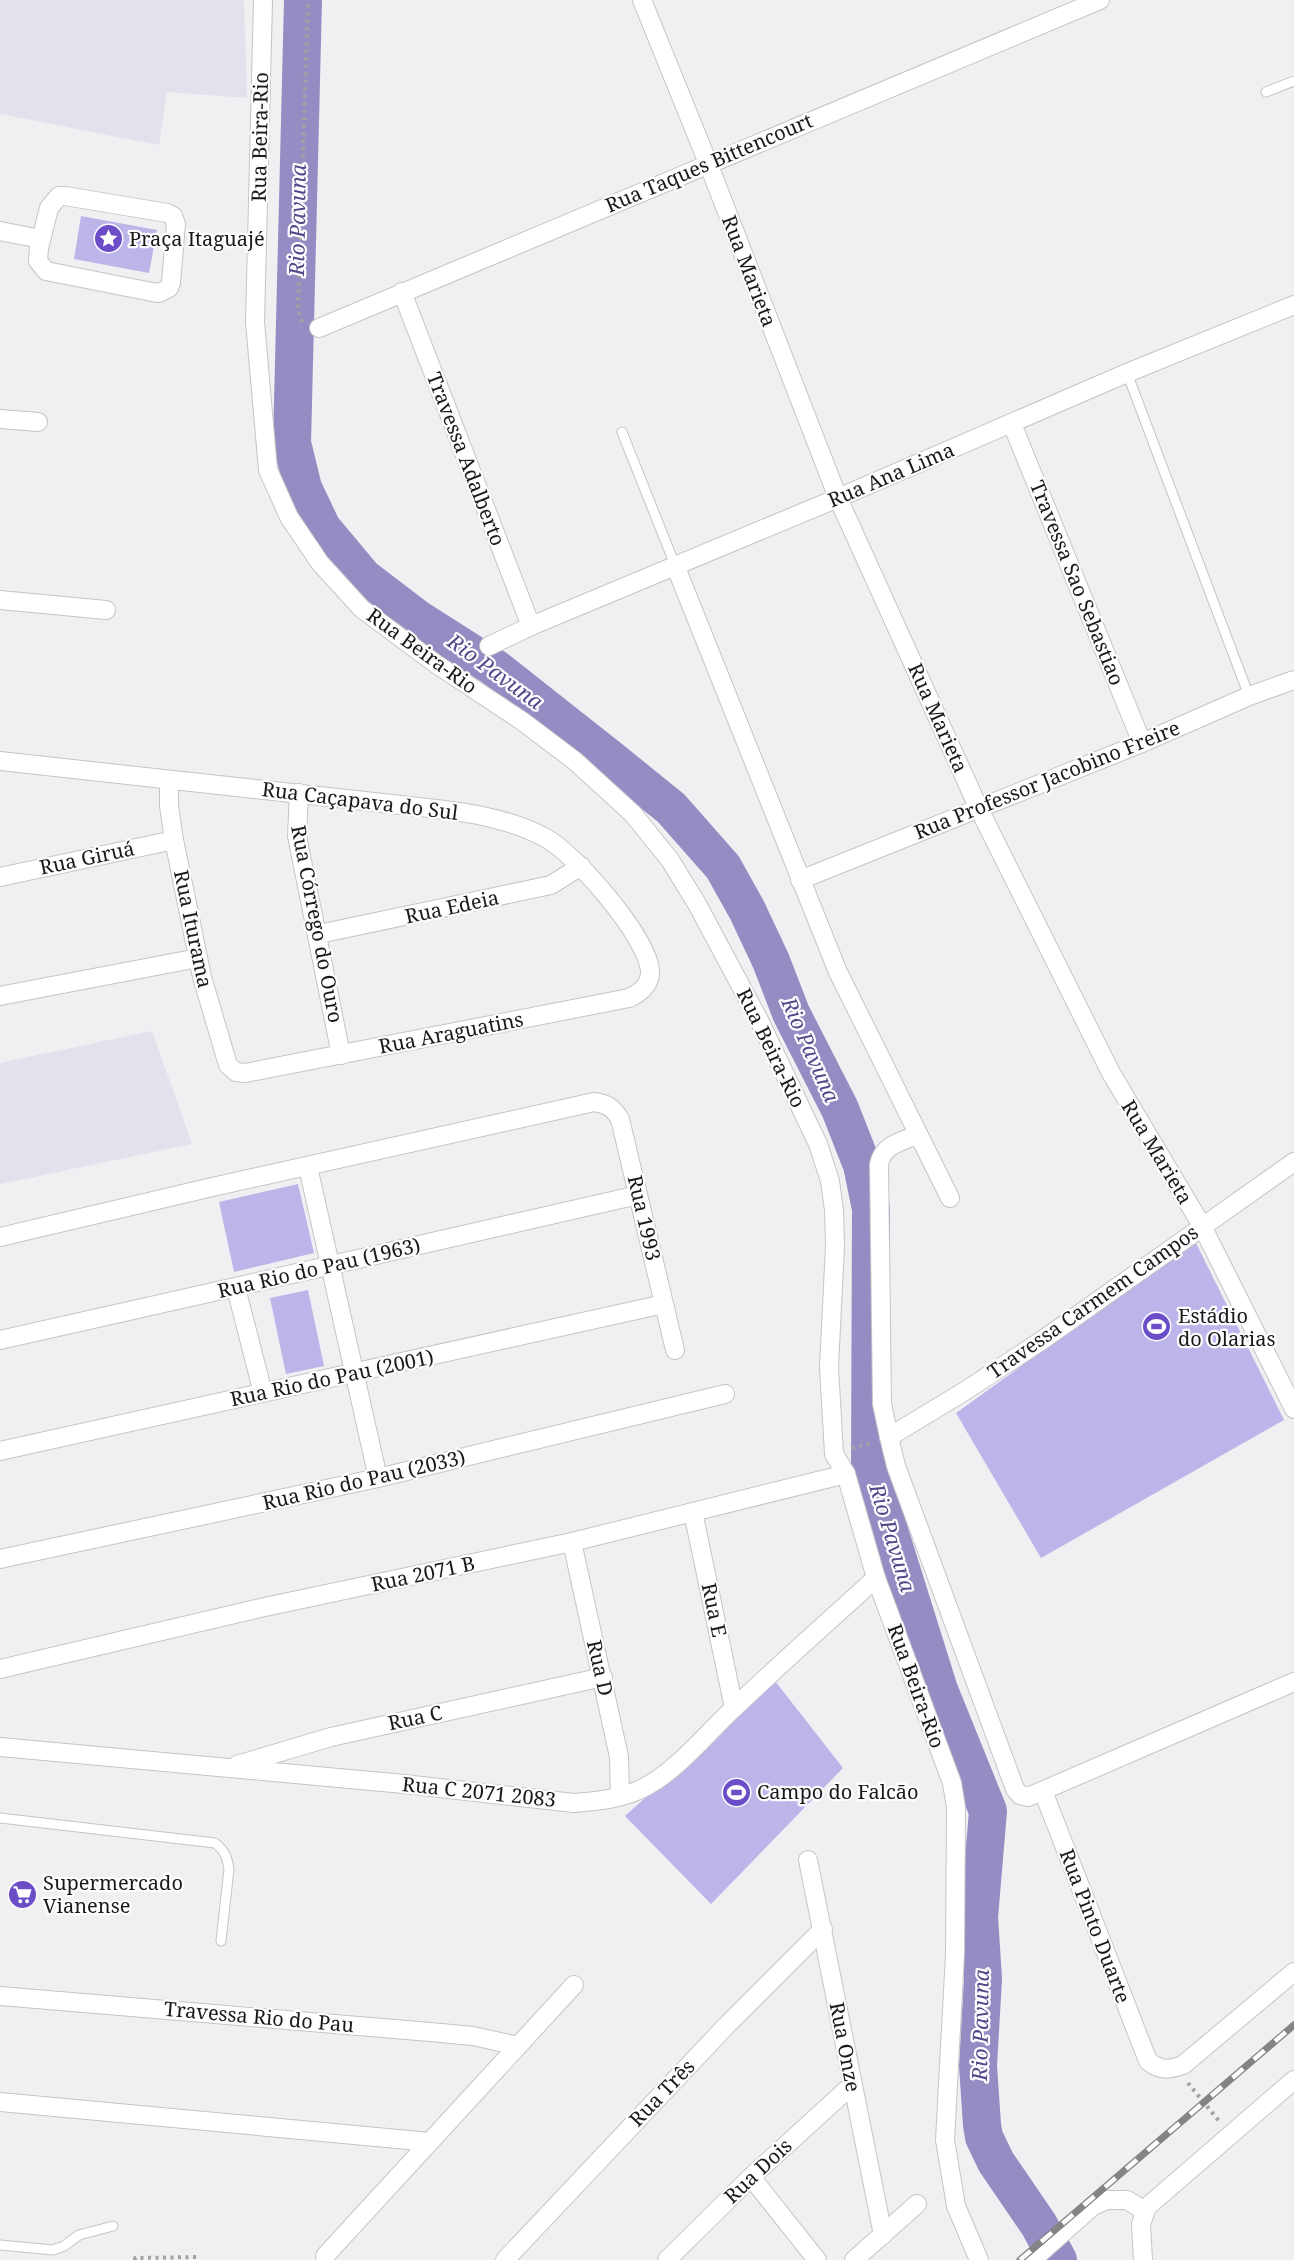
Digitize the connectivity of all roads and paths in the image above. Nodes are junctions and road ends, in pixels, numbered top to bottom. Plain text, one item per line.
1 (263, 0) edge
2 (308, 0) edge
3 (642, 0) edge
4 (1100, 0) edge
5 (1294, 81) edge
6 (1266, 92) dead end
7 (708, 163) junction
8 (0, 231) edge
9 (41, 238) junction
10 (402, 292) junction
11 (1294, 305) edge
12 (319, 328) joint
13 (1127, 373) junction
14 (0, 419) edge
15 (38, 422) dead end
16 (1012, 424) junction
17 (621, 432) dead end
18 (838, 498) junction
19 (675, 565) junction
20 (0, 600) edge
21 (106, 610) dead end
22 (531, 626) junction
23 (489, 646) dead end
24 (1294, 680) edge
25 (1249, 696) junction
26 (1142, 743) junction
27 (0, 761) edge
28 (170, 781) junction
29 (299, 793) junction
30 (979, 809) junction
31 (174, 840) junction
32 (581, 866) junction
33 (0, 877) edge
34 (800, 880) junction
35 (319, 934) junction
36 (198, 958) junction
37 (650, 970) joint
38 (0, 996) edge
39 (341, 1055) junction
40 (236, 1072) joint
41 (917, 1136) junction
42 (1294, 1162) edge
43 (308, 1167) junction
44 (638, 1195) junction
45 (950, 1198) dead end
46 (1202, 1226) junction
47 (0, 1237) edge
48 (331, 1264) junction
49 (236, 1288) junction
50 (664, 1304) junction
51 (0, 1340) edge
52 (675, 1350) dead end
53 (355, 1373) junction
54 (1287, 1379) edge
55 (263, 1393) junction
56 (725, 1394) dead end
57 (1294, 1409) edge
58 (889, 1437) junction
59 (0, 1451) edge
60 (846, 1474) junction
61 (378, 1478) junction
62 (693, 1512) junction
63 (572, 1542) junction
64 (0, 1559) edge
65 (876, 1578) junction
66 (0, 1669) edge
67 (603, 1677) junction
68 (1294, 1682) edge
69 (734, 1707) junction
70 (0, 1747) edge
71 (229, 1767) junction
72 (1042, 1791) junction
73 (620, 1796) junction
74 (0, 1818) edge
75 (808, 1860) dead end
76 (823, 1929) junction
77 (221, 1941) dead end
78 (1294, 1972) edge
79 (574, 1985) dead end
80 (0, 1996) edge
81 (518, 2046) junction
82 (1186, 2062) junction
83 (1294, 2080) edge
84 (852, 2085) junction
85 (0, 2102) edge
86 (1231, 2135) junction
87 (430, 2142) junction
88 (751, 2177) junction
89 (917, 2204) dead end
90 (1146, 2209) junction
91 (113, 2226) dead end
92 (883, 2235) junction
93 (0, 2245) edge
94 (325, 2256) dead end
95 (199, 2257) dead end
96 (1033, 2259) edge
97 (135, 2260) edge
98 (505, 2260) edge
99 (667, 2260) edge
100 (817, 2260) edge
101 (854, 2260) edge
102 (979, 2260) edge
103 (1143, 2260) edge

1 - 60 street, Rua Beira-Rio
2 - 12 path
3 - 7 street, Rua Marieta
4 - 7 street, Rua Taques Bittencourt
5 - 6 lane
7 - 10 street, Rua Taques Bittencourt
7 - 18 street, Rua Marieta
8 - 9 street
9 - 9 street
10 - 12 street, Rua Taques Bittencourt
10 - 22 street, Travessa Adalberto
11 - 13 street, Rua Ana Lima
13 - 16 street, Rua Ana Lima
13 - 25 lane
14 - 15 street
16 - 18 street, Rua Ana Lima
16 - 26 street, Travessa Sao Sebastiao
17 - 19 lane
18 - 19 street, Rua Ana Lima
18 - 30 street, Rua Marieta
19 - 22 street, Rua Ana Lima
19 - 34 street
20 - 21 street
22 - 23 street, Rua Ana Lima
24 - 25 street, Rua Professor Jacobino Freire
25 - 26 street, Rua Professor Jacobino Freire
26 - 30 street, Rua Professor Jacobino Freire
27 - 28 street, Rua Caçapava do Sul
28 - 29 street, Rua Caçapava do Sul
28 - 31 street, Rua Iturama
29 - 32 street, Rua Caçapava do Sul
29 - 35 street, Rua Córrego do Ouro
30 - 34 street, Rua Professor Jacobino Freire
30 - 46 street, Rua Marieta
31 - 33 street, Rua Giruá
31 - 36 street, Rua Iturama
32 - 35 street, Rua Edeia
32 - 37 street, Rua Caçapava do Sul
34 - 41 street
35 - 39 street, Rua Córrego do Ouro
36 - 38 street
36 - 40 street, Rua Iturama
37 - 39 street, Rua Araguatins
39 - 40 street, Rua Araguatins
41 - 45 street
41 - 58 street
42 - 46 street, Travessa Carmem Campos
43 - 44 street, Rua 1993
43 - 47 street
43 - 48 street
44 - 48 street, Rua Rio do Pau (1963)
44 - 50 street, Rua 1993
46 - 54 street, Rua Marieta
46 - 58 street, Travessa Carmem Campos
48 - 49 street, Rua Rio do Pau (1963)
48 - 53 street
49 - 51 street, Rua Rio do Pau (1963)
49 - 55 street
50 - 52 street, Rua 1993
50 - 53 street, Rua Rio do Pau (2001)
53 - 55 street, Rua Rio do Pau (2001)
53 - 61 street
54 - 57 street, Rua Marieta
55 - 59 street, Rua Rio do Pau (2001)
56 - 61 street, Rua Rio do Pau (2033)
58 - 72 street
60 - 62 street, Rua 2071 B
60 - 65 street, Rua Beira-Rio
61 - 64 street, Rua Rio do Pau (2033)
62 - 63 street, Rua 2071 B
62 - 69 street, Rua E
63 - 66 street, Rua 2071 B
63 - 67 street, Rua D
65 - 69 street, Rua C 2071 2083
65 - 102 street, Rua Beira-Rio
67 - 71 street, Rua C
67 - 73 street, Rua D
68 - 72 street
69 - 73 street, Rua C 2071 2083
70 - 71 street, Rua C 2071 2083
71 - 73 street, Rua C 2071 2083
72 - 82 street, Rua Pinto Duarte
74 - 77 lane
75 - 76 street, Rua Onze
76 - 84 street, Rua Onze
76 - 98 street, Rua Três
78 - 82 street
79 - 81 street
80 - 81 street, Travessa Rio do Pau
81 - 87 street
82 - 86 path
83 - 86 street
84 - 88 street, Rua Dois
84 - 92 street, Rua Onze
85 - 87 street
86 - 90 street
87 - 94 street
88 - 99 street, Rua Dois
88 - 100 street
89 - 92 street
90 - 96 street
90 - 103 street
91 - 93 lane
92 - 101 street
95 - 97 path

